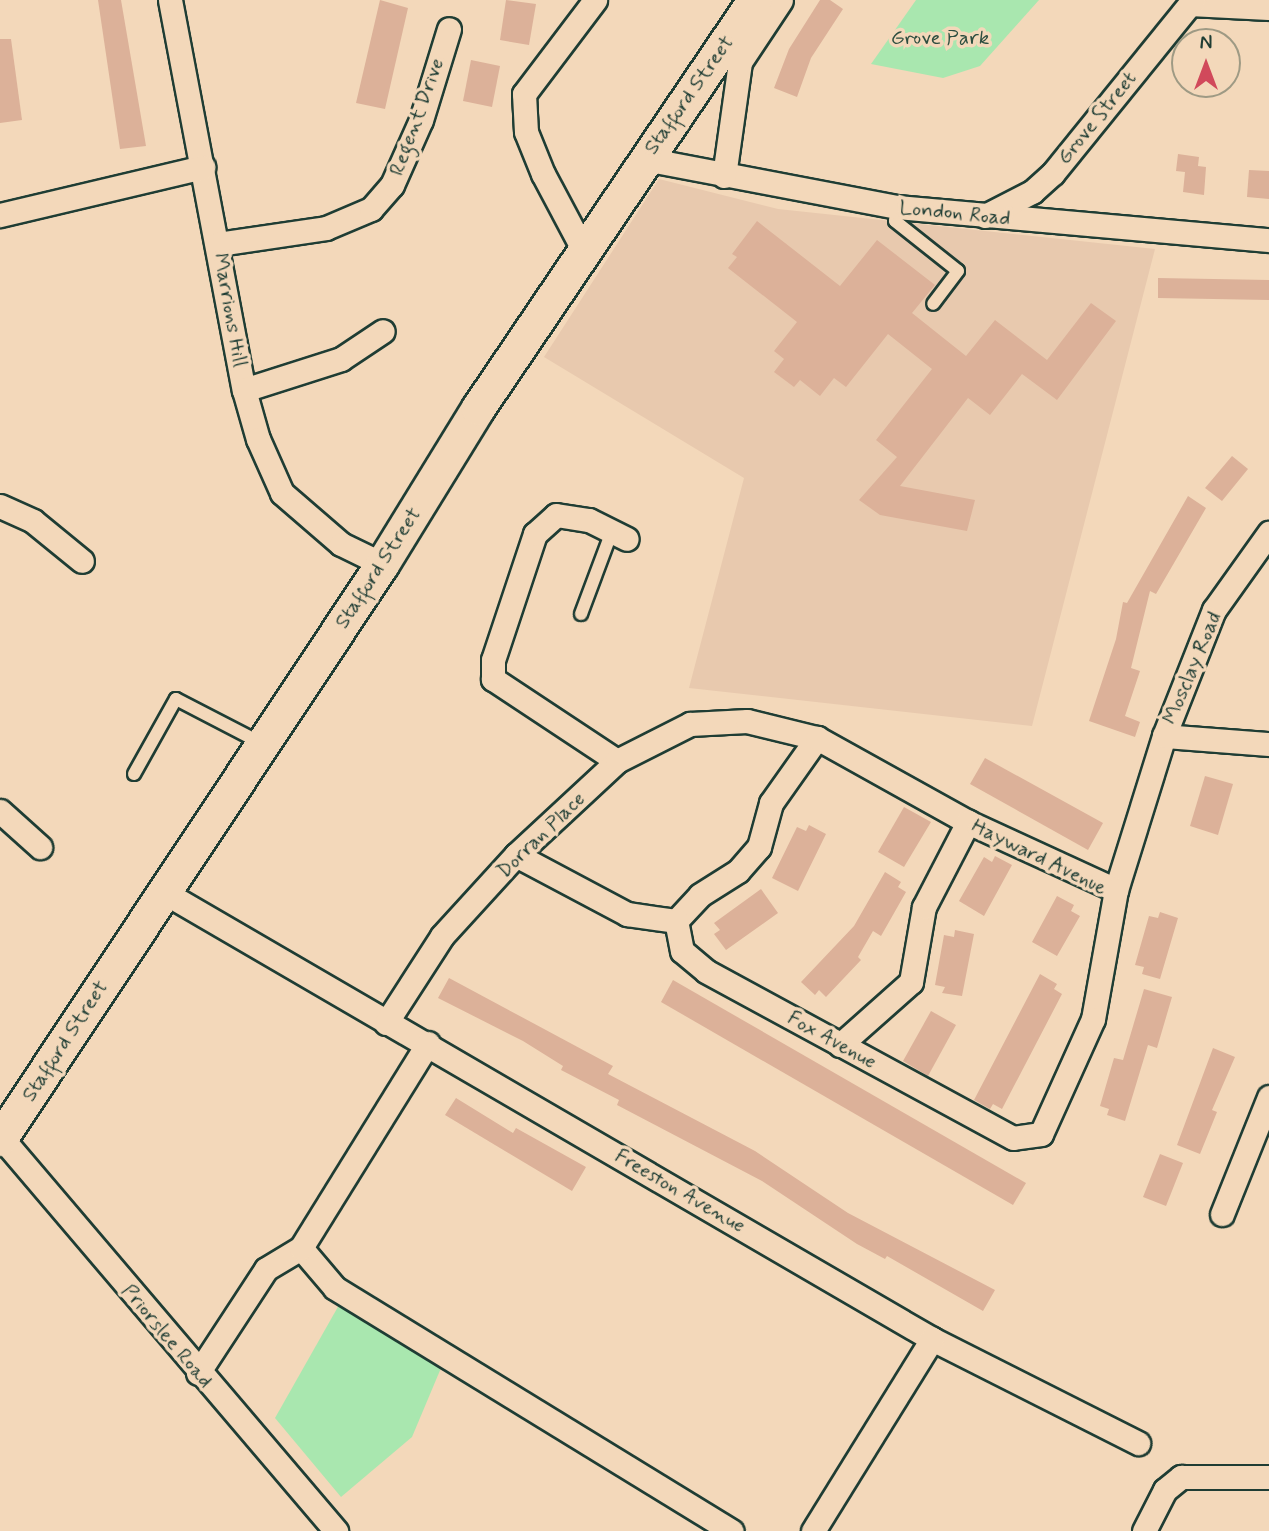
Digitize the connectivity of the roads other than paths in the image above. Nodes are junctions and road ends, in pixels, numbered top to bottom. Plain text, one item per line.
1 (170, 0) edge
2 (595, 0) edge
3 (754, 0) edge
4 (781, 0) edge
5 (1192, 2) edge
6 (1269, 8) edge
7 (449, 29) dead end
8 (645, 159) junction
9 (203, 167) junction
10 (724, 176) junction
11 (897, 207) junction
12 (0, 215) edge
13 (985, 216) junction
14 (1269, 240) edge
15 (218, 244) junction
16 (584, 251) junction
17 (933, 304) dead end
18 (383, 331) dead end
19 (244, 390) junction
20 (0, 506) edge
21 (1269, 533) edge
22 (620, 535) joint
23 (82, 561) dead end
24 (382, 564) junction
25 (581, 614) dead end
26 (747, 722) joint
27 (1164, 736) junction
28 (817, 738) junction
29 (263, 744) junction
30 (1269, 744) edge
31 (617, 761) junction
32 (134, 775) dead end
33 (0, 811) edge
34 (968, 822) junction
35 (40, 847) dead end
36 (516, 855) junction
37 (1116, 890) junction
38 (162, 891) junction
39 (676, 921) junction
40 (386, 1023) junction
41 (428, 1043) junction
42 (840, 1045) junction
43 (1269, 1097) edge
44 (0, 1138) edge
45 (1013, 1138) joint
46 (1222, 1214) dead end
47 (301, 1248) junction
48 (932, 1339) junction
49 (198, 1373) junction
50 (1138, 1443) dead end
51 (1269, 1477) edge
52 (337, 1531) edge
53 (731, 1531) edge
54 (813, 1531) edge
55 (1144, 1531) edge

1 - 9 street, Marrions Hill
2 - 16 street
3 - 8 street, Stafford Street
4 - 10 street
5 - 6 street
5 - 13 street, Grove Street
7 - 15 street, Regent Drive
8 - 10 street, London Road
8 - 16 street, Stafford Street
9 - 12 street
9 - 15 street, Marrions Hill
10 - 11 street, London Road
11 - 13 street, London Road
11 - 17 lane
13 - 14 street, London Road
15 - 19 street, Marrions Hill
16 - 24 street, Stafford Street
18 - 19 street
19 - 24 street, Marrions Hill
20 - 23 street
21 - 27 street, Mosclay Road
22 - 25 lane
22 - 31 street
24 - 29 street, Stafford Street
26 - 28 street, Hayward Avenue
26 - 31 street, Dorran Place
27 - 30 street, Mosclay Road
27 - 37 street, Mosclay Road
28 - 34 street, Hayward Avenue
28 - 39 street
29 - 32 lane
29 - 38 street, Stafford Street
31 - 36 street, Dorran Place
33 - 35 street
34 - 37 street, Hayward Avenue
34 - 42 street
36 - 39 street
36 - 40 street, Dorran Place
37 - 45 street, Hayward Avenue
38 - 40 street, Freeston Avenue
38 - 44 street, Stafford Street
39 - 42 street, Fox Avenue
40 - 41 street, Freeston Avenue
41 - 47 street
41 - 48 street, Freeston Avenue
42 - 45 street, Fox Avenue
43 - 46 street
44 - 49 street, Priorslee Road
47 - 49 street
47 - 53 street
48 - 50 street, Freeston Avenue
48 - 54 street
49 - 52 street, Priorslee Road
51 - 55 street

